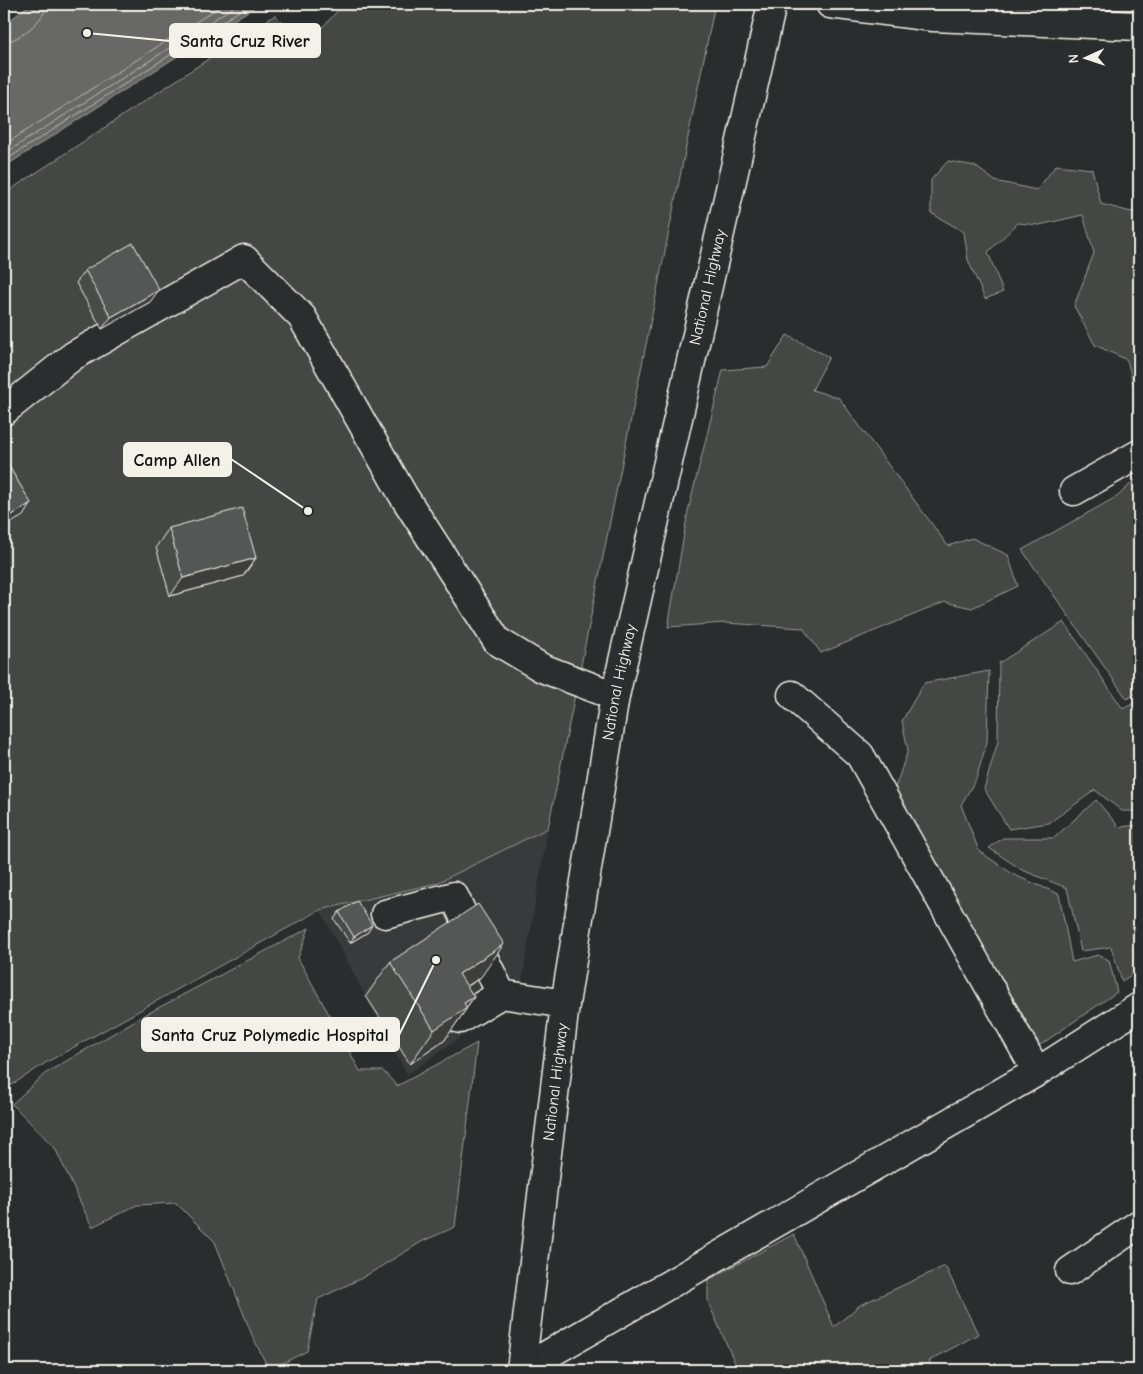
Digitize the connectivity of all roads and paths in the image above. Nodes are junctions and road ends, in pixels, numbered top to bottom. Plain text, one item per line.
1 (772, 4) edge
2 (830, 4) edge
3 (1139, 26) edge
4 (4, 411) edge
5 (1139, 454) edge
6 (1074, 491) dead end
7 (792, 695) dead end
8 (615, 696) junction
9 (385, 914) dead end
10 (501, 994) junction
11 (565, 1004) junction
12 (1139, 1007) edge
13 (460, 1019) edge
14 (1037, 1072) junction
15 (1139, 1224) edge
16 (1070, 1272) dead end
17 (521, 1370) edge

1 - 8 street, National Highway
2 - 3 street
4 - 8 street
5 - 6 street
7 - 14 street
8 - 11 street, National Highway
9 - 10 street
10 - 11 street
10 - 13 street
11 - 17 street, National Highway
12 - 14 street
14 - 17 street
15 - 16 street

